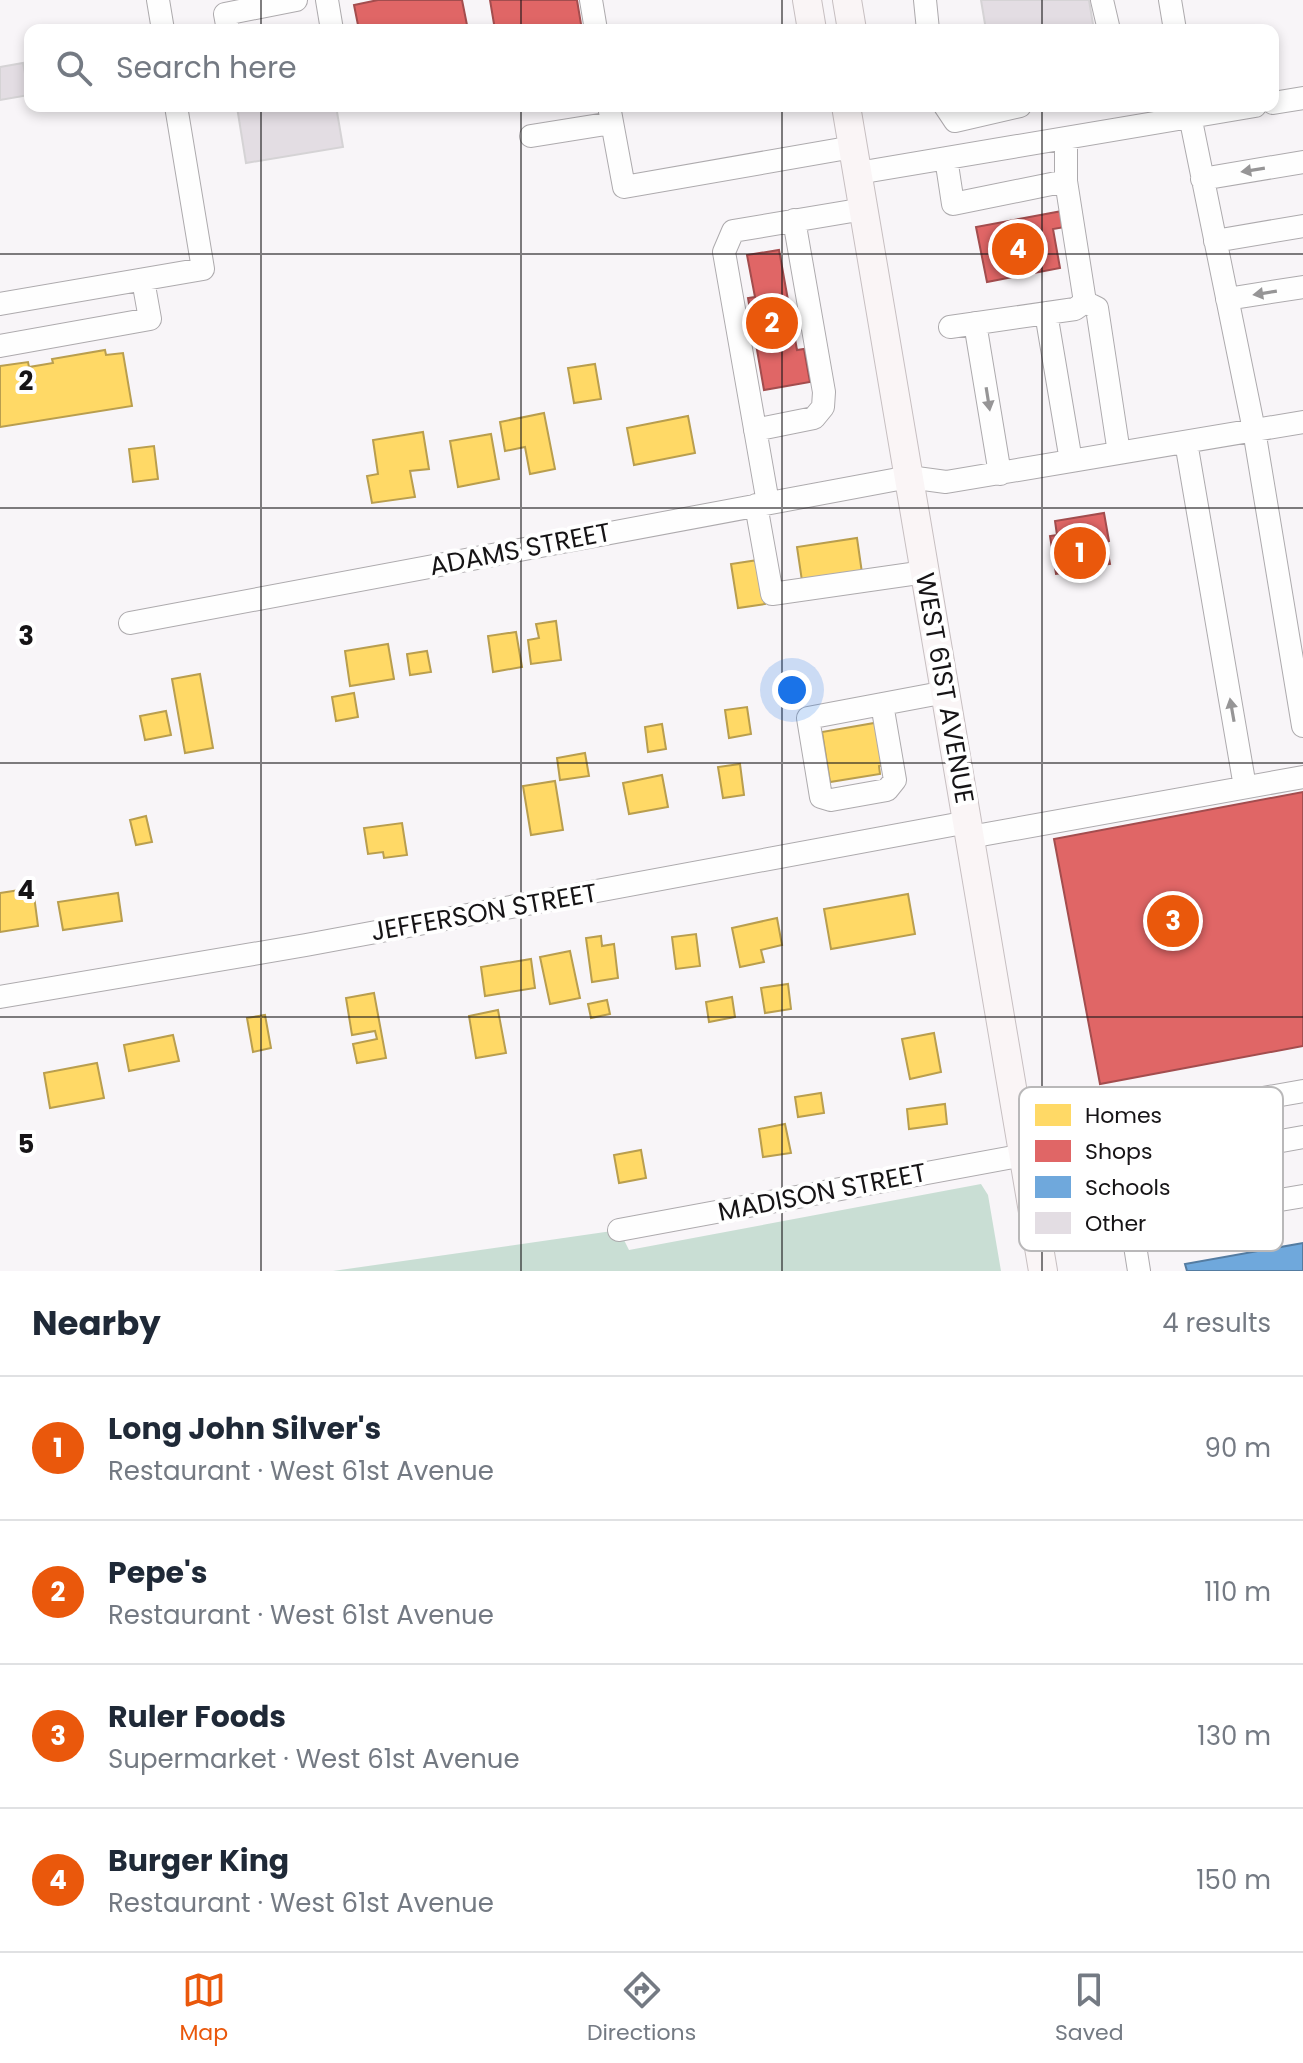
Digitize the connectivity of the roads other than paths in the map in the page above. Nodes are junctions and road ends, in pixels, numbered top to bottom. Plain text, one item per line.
1 (158, 0) edge
2 (296, 0) edge
3 (327, 0) edge
4 (591, 0) edge
5 (807, 0) edge
6 (847, 0) edge
7 (925, 0) edge
8 (1102, 0) edge
9 (1170, 0) edge
10 (162, 24) edge
11 (227, 24) edge
12 (331, 24) edge
13 (595, 24) edge
14 (811, 24) edge
15 (851, 24) edge
16 (927, 24) edge
17 (1108, 24) edge
18 (1174, 24) edge
19 (1303, 98) edge
20 (1279, 102) edge
21 (177, 112) edge
22 (847, 112) edge
23 (949, 112) edge
24 (994, 112) edge
25 (1188, 112) edge
26 (611, 115) edge
27 (531, 136) dead end
28 (1066, 138) junction
29 (946, 158) junction
30 (856, 160) junction
31 (1303, 162) edge
32 (1202, 179) junction
33 (1066, 181) junction
34 (864, 209) junction
35 (794, 220) junction
36 (1303, 226) edge
37 (1215, 241) junction
38 (143, 280) junction
39 (1303, 287) edge
40 (1227, 299) junction
41 (1085, 302) junction
42 (0, 304) edge
43 (1046, 313) junction
44 (975, 323) junction
45 (950, 327) dead end
46 (0, 346) edge
47 (1303, 422) edge
48 (755, 430) junction
49 (1254, 430) junction
50 (1186, 442) junction
51 (1119, 453) junction
52 (1071, 461) junction
53 (1000, 474) junction
54 (909, 477) junction
55 (762, 504) junction
56 (925, 572) junction
57 (130, 623) dead end
58 (946, 692) junction
59 (882, 704) junction
60 (1303, 726) edge
61 (1303, 777) edge
62 (1245, 787) junction
63 (969, 830) junction
64 (0, 997) edge
65 (1303, 1091) edge
66 (1283, 1095) edge
67 (1018, 1120) joint
68 (1019, 1126) edge
69 (1303, 1137) edge
70 (1283, 1141) edge
71 (1019, 1156) edge
72 (1303, 1196) edge
73 (1283, 1199) edge
74 (619, 1230) dead end
75 (1040, 1251) edge
76 (1136, 1251) edge
77 (1043, 1271) edge
78 (1139, 1271) edge

1 - 10 street
2 - 11 street
3 - 12 street
4 - 13 street
5 - 14 main road
6 - 15 main road
7 - 16 street
8 - 17 street
9 - 18 street
19 - 20 street
21 - 38 street
22 - 30 main road, WEST 61ST AVENUE
23 - 24 street
25 - 28 street
25 - 32 street
26 - 27 street
26 - 30 street
28 - 29 street
28 - 33 street
29 - 30 street
29 - 33 street
30 - 34 main road, WEST 61ST AVENUE
31 -> 32 street
32 - 37 street
33 - 41 street
34 - 35 street
34 - 54 main road, WEST 61ST AVENUE
35 - 48 street
35 - 48 street
36 - 37 street
37 - 40 street
38 - 42 street
38 - 46 street
39 -> 40 street
40 - 49 street
41 - 43 street
41 - 51 street
43 - 44 street
43 - 52 street
44 - 45 street
44 -> 53 street
47 - 49 street, ADAMS STREET
48 - 55 street
49 - 50 street, ADAMS STREET
49 - 60 street
50 - 51 street, ADAMS STREET
62 -> 50 street
51 - 52 street, ADAMS STREET
52 - 53 street, ADAMS STREET
53 - 54 street, ADAMS STREET
54 - 55 street, ADAMS STREET
54 - 56 main road, WEST 61ST AVENUE
55 - 56 street
55 - 57 street, ADAMS STREET
56 - 58 main road, WEST 61ST AVENUE
58 - 59 street
58 - 63 main road, WEST 61ST AVENUE
59 - 59 street
61 - 62 street, JEFFERSON STREET
62 - 63 street, JEFFERSON STREET
63 - 64 street, JEFFERSON STREET
63 - 67 main road, WEST 61ST AVENUE
65 - 66 street
67 - 68 main road, WEST 61ST AVENUE
69 - 70 street
71 - 74 street, MADISON STREET
72 - 73 street
75 - 77 main road, WEST 61ST AVENUE
76 - 78 street

